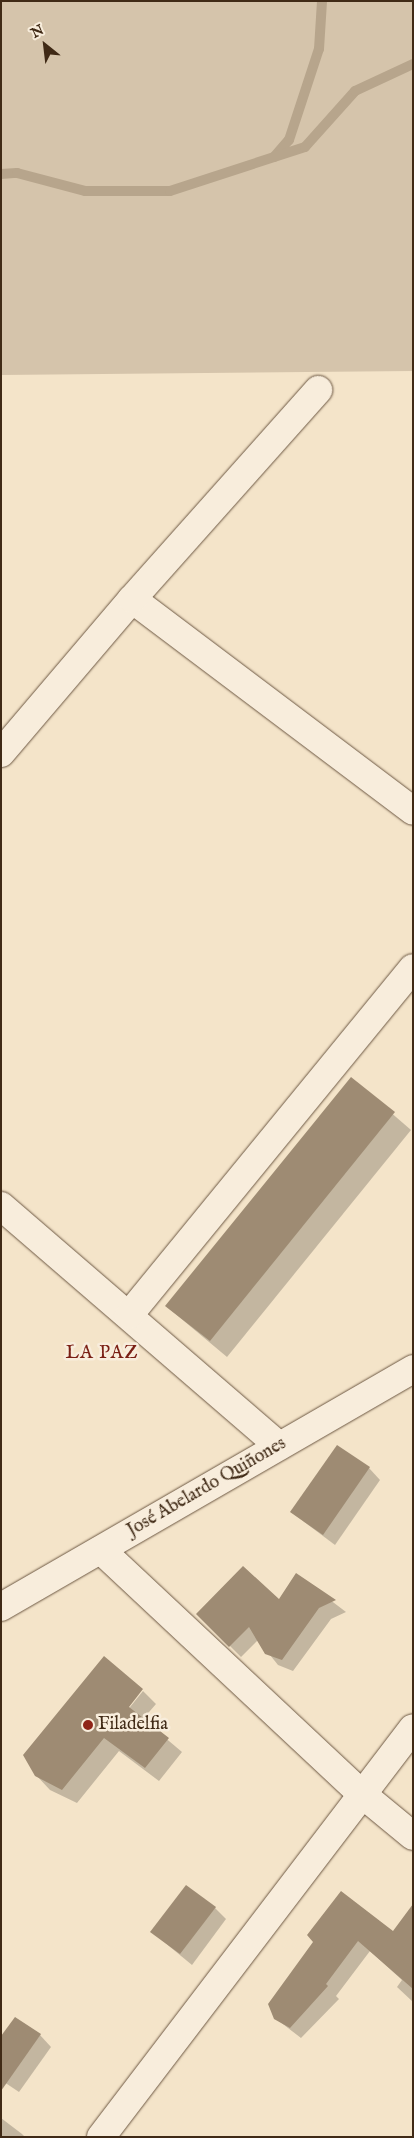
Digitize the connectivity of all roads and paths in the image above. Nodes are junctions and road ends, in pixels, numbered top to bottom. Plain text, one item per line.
1 (318, 390) dead end
2 (132, 599) junction
3 (1, 753) edge
4 (413, 811) edge
5 (413, 968) edge
6 (1, 1206) edge
7 (129, 1315) junction
8 (413, 1369) edge
9 (279, 1446) junction
10 (101, 1550) junction
11 (1, 1608) edge
12 (413, 1728) edge
13 (362, 1794) junction
14 (413, 1836) edge
15 (101, 2137) edge

1 - 2 street
2 - 3 street
2 - 4 street
5 - 7 street
6 - 7 street
7 - 9 street
8 - 9 street, José Abelardo Quiñones
9 - 10 street, José Abelardo Quiñones
10 - 11 street, José Abelardo Quiñones
10 - 13 street
12 - 13 street
13 - 14 street
13 - 15 street

